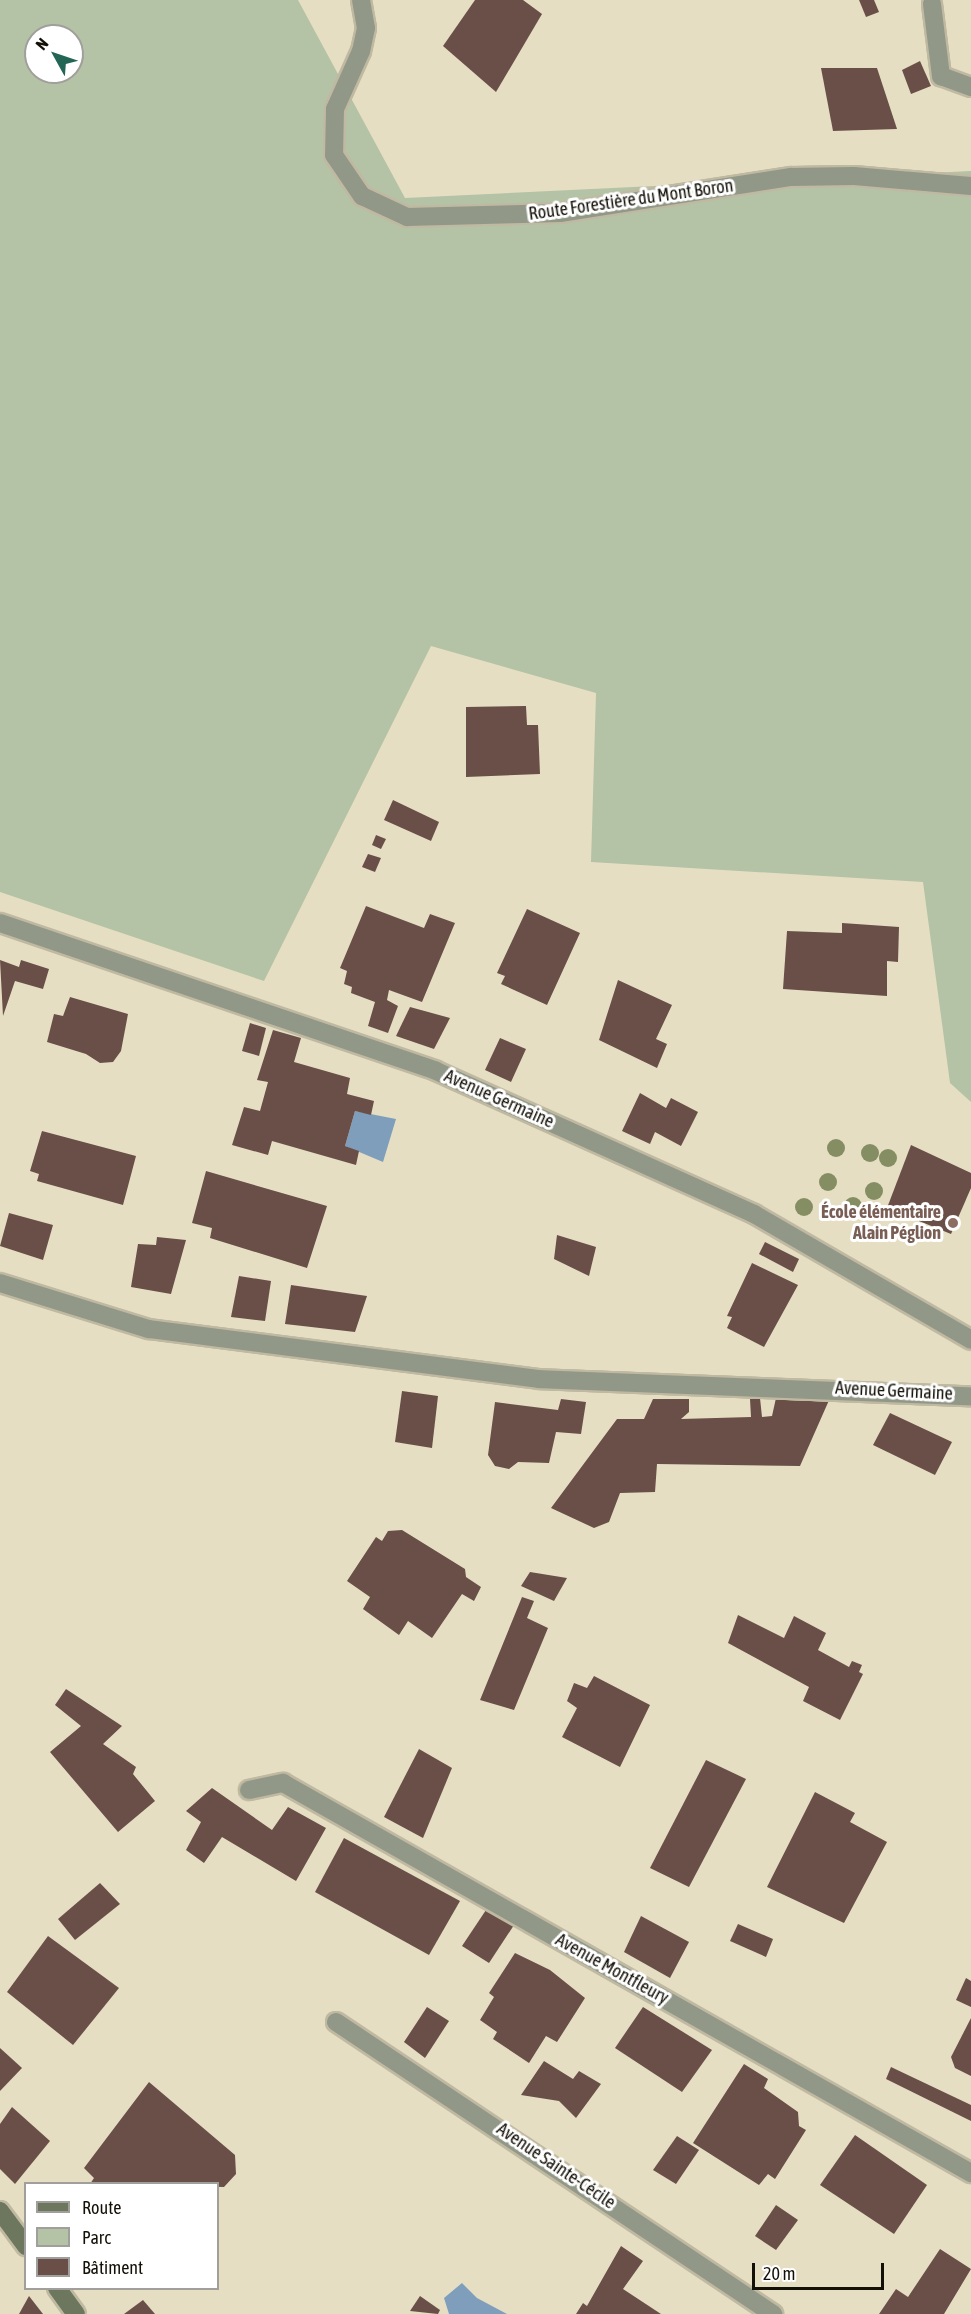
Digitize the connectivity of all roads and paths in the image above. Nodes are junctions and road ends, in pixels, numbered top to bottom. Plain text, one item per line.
1 (361, 0) edge
2 (936, 1) edge
3 (971, 87) edge
4 (971, 186) edge
5 (0, 923) edge
6 (0, 1283) edge
7 (971, 1340) edge
8 (971, 1396) edge
9 (249, 1790) dead end
10 (336, 2022) dead end
11 (971, 2173) edge
12 (0, 2211) edge
13 (24, 2243) edge
14 (58, 2290) edge
15 (76, 2314) edge
16 (773, 2314) edge

1 - 4 street, Route Forestière du Mont Boron
2 - 3 street
5 - 7 street, Avenue Germaine
6 - 8 street, Avenue Germaine
9 - 11 street, Avenue Montfleury
10 - 16 street, Avenue Sainte-Cécile
12 - 13 street
14 - 15 street

